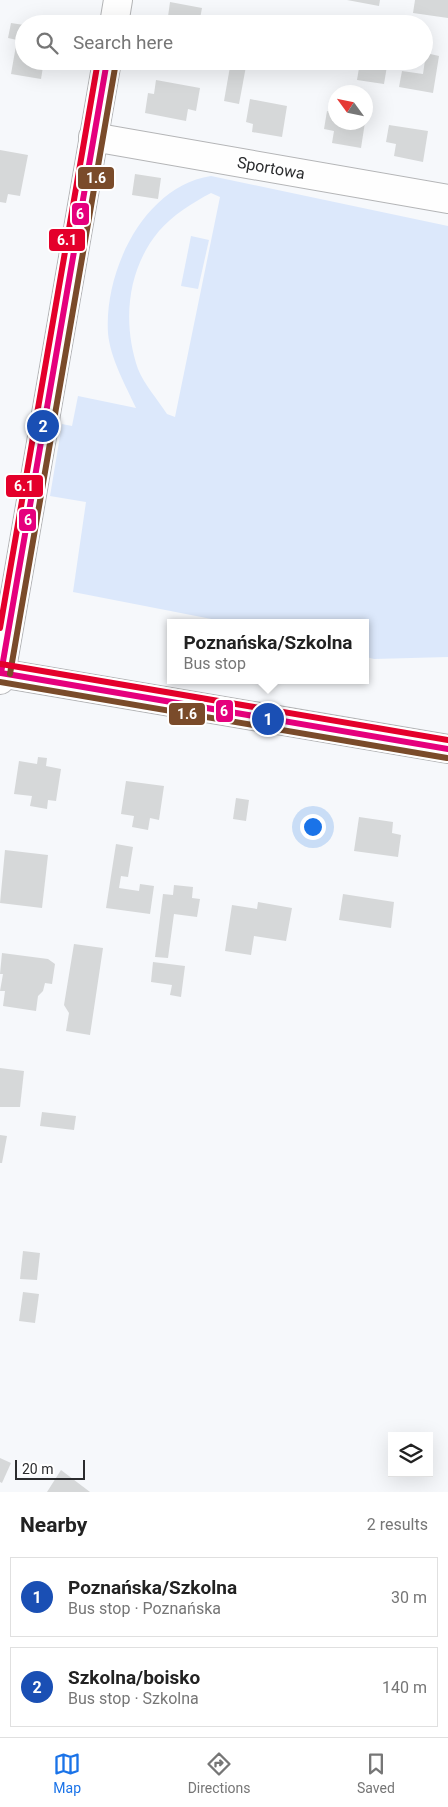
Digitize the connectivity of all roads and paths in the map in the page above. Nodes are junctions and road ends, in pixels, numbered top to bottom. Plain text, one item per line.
1 (118, 0) edge
2 (116, 15) edge
3 (105, 70) edge
4 (93, 137) junction
5 (448, 198) edge
6 (0, 675) edge
7 (448, 749) edge

1 - 2 street
3 - 4 street
4 - 5 street, Sportowa
4 - 6 street
6 - 7 street

